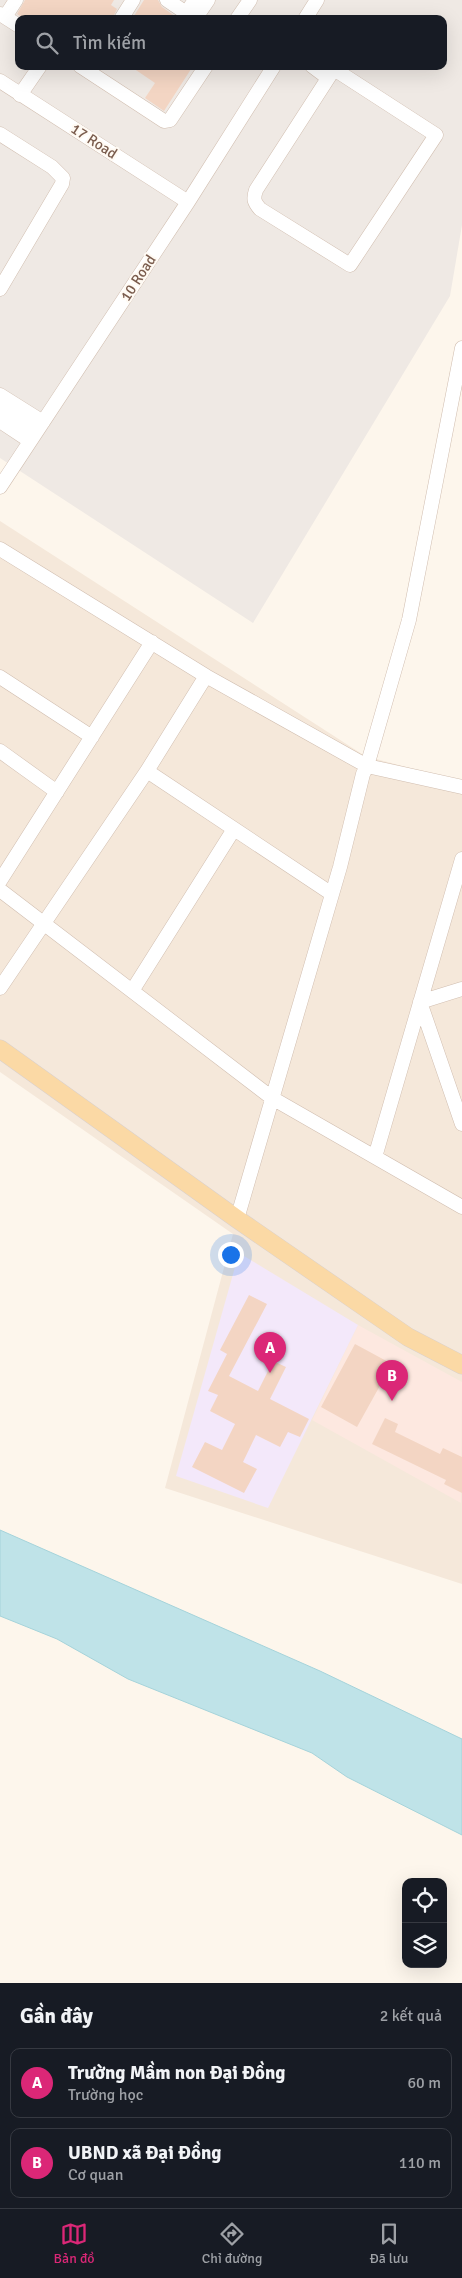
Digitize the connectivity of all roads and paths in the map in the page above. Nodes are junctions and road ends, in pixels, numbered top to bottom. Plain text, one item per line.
1 (16, 0) edge
2 (134, 0) edge
3 (167, 0) edge
4 (195, 0) edge
5 (208, 0) edge
6 (250, 0) edge
7 (317, 0) edge
8 (186, 13) junction
9 (3, 15) edge
10 (124, 15) edge
11 (189, 15) edge
12 (198, 15) edge
13 (242, 15) edge
14 (307, 15) edge
15 (15, 23) edge
16 (37, 70) edge
17 (89, 70) edge
18 (203, 70) edge
19 (271, 70) edge
20 (317, 70) edge
21 (333, 70) edge
22 (336, 70) edge
23 (328, 78) junction
24 (0, 81) edge
25 (20, 95) junction
26 (0, 134) edge
27 (188, 202) junction
28 (0, 289) edge
29 (462, 348) edge
30 (0, 396) edge
31 (0, 408) edge
32 (0, 421) edge
33 (36, 432) junction
34 (0, 487) edge
35 (0, 549) edge
36 (152, 642) junction
37 (206, 676) junction
38 (0, 677) edge
39 (92, 737) junction
40 (0, 751) edge
41 (367, 766) junction
42 (147, 771) junction
43 (462, 787) edge
44 (56, 792) junction
45 (234, 829) junction
46 (462, 859) edge
47 (0, 882) edge
48 (0, 890) edge
49 (332, 894) junction
50 (44, 924) junction
51 (0, 988) edge
52 (462, 989) edge
53 (132, 991) junction
54 (420, 1002) junction
55 (0, 1049) edge
56 (272, 1098) junction
57 (462, 1124) edge
58 (375, 1157) junction
59 (462, 1207) edge
60 (236, 1219) junction
61 (462, 1365) edge

1 - 9 street
2 - 10 street
3 - 8 street
4 - 8 street
5 - 12 street
6 - 13 street
7 - 14 street
8 - 11 street
9 - 15 street
16 - 25 street
17 - 18 street
19 - 27 street, 10 Road
20 - 23 street
21 - 23 street
22 - 23 street
24 - 25 street, 17 Road
25 - 27 street, 17 Road
26 - 28 street
27 - 33 street, 10 Road
29 - 41 street
30 - 33 street
31 - 33 street
32 - 33 street
33 - 34 street, 10 Road
35 - 36 street
36 - 37 street
36 - 39 street
37 - 41 street
37 - 42 street
38 - 39 street
39 - 44 street
40 - 44 street
41 - 43 street
41 - 49 street
42 - 45 street
42 - 50 street
44 - 47 street
45 - 49 street
45 - 53 street
46 - 54 street
48 - 50 street
49 - 56 street
50 - 51 street
50 - 53 street
52 - 54 street
53 - 56 street
54 - 57 street
54 - 58 street
55 - 60 main road
56 - 58 street
56 - 60 street
58 - 59 street
60 - 61 main road

